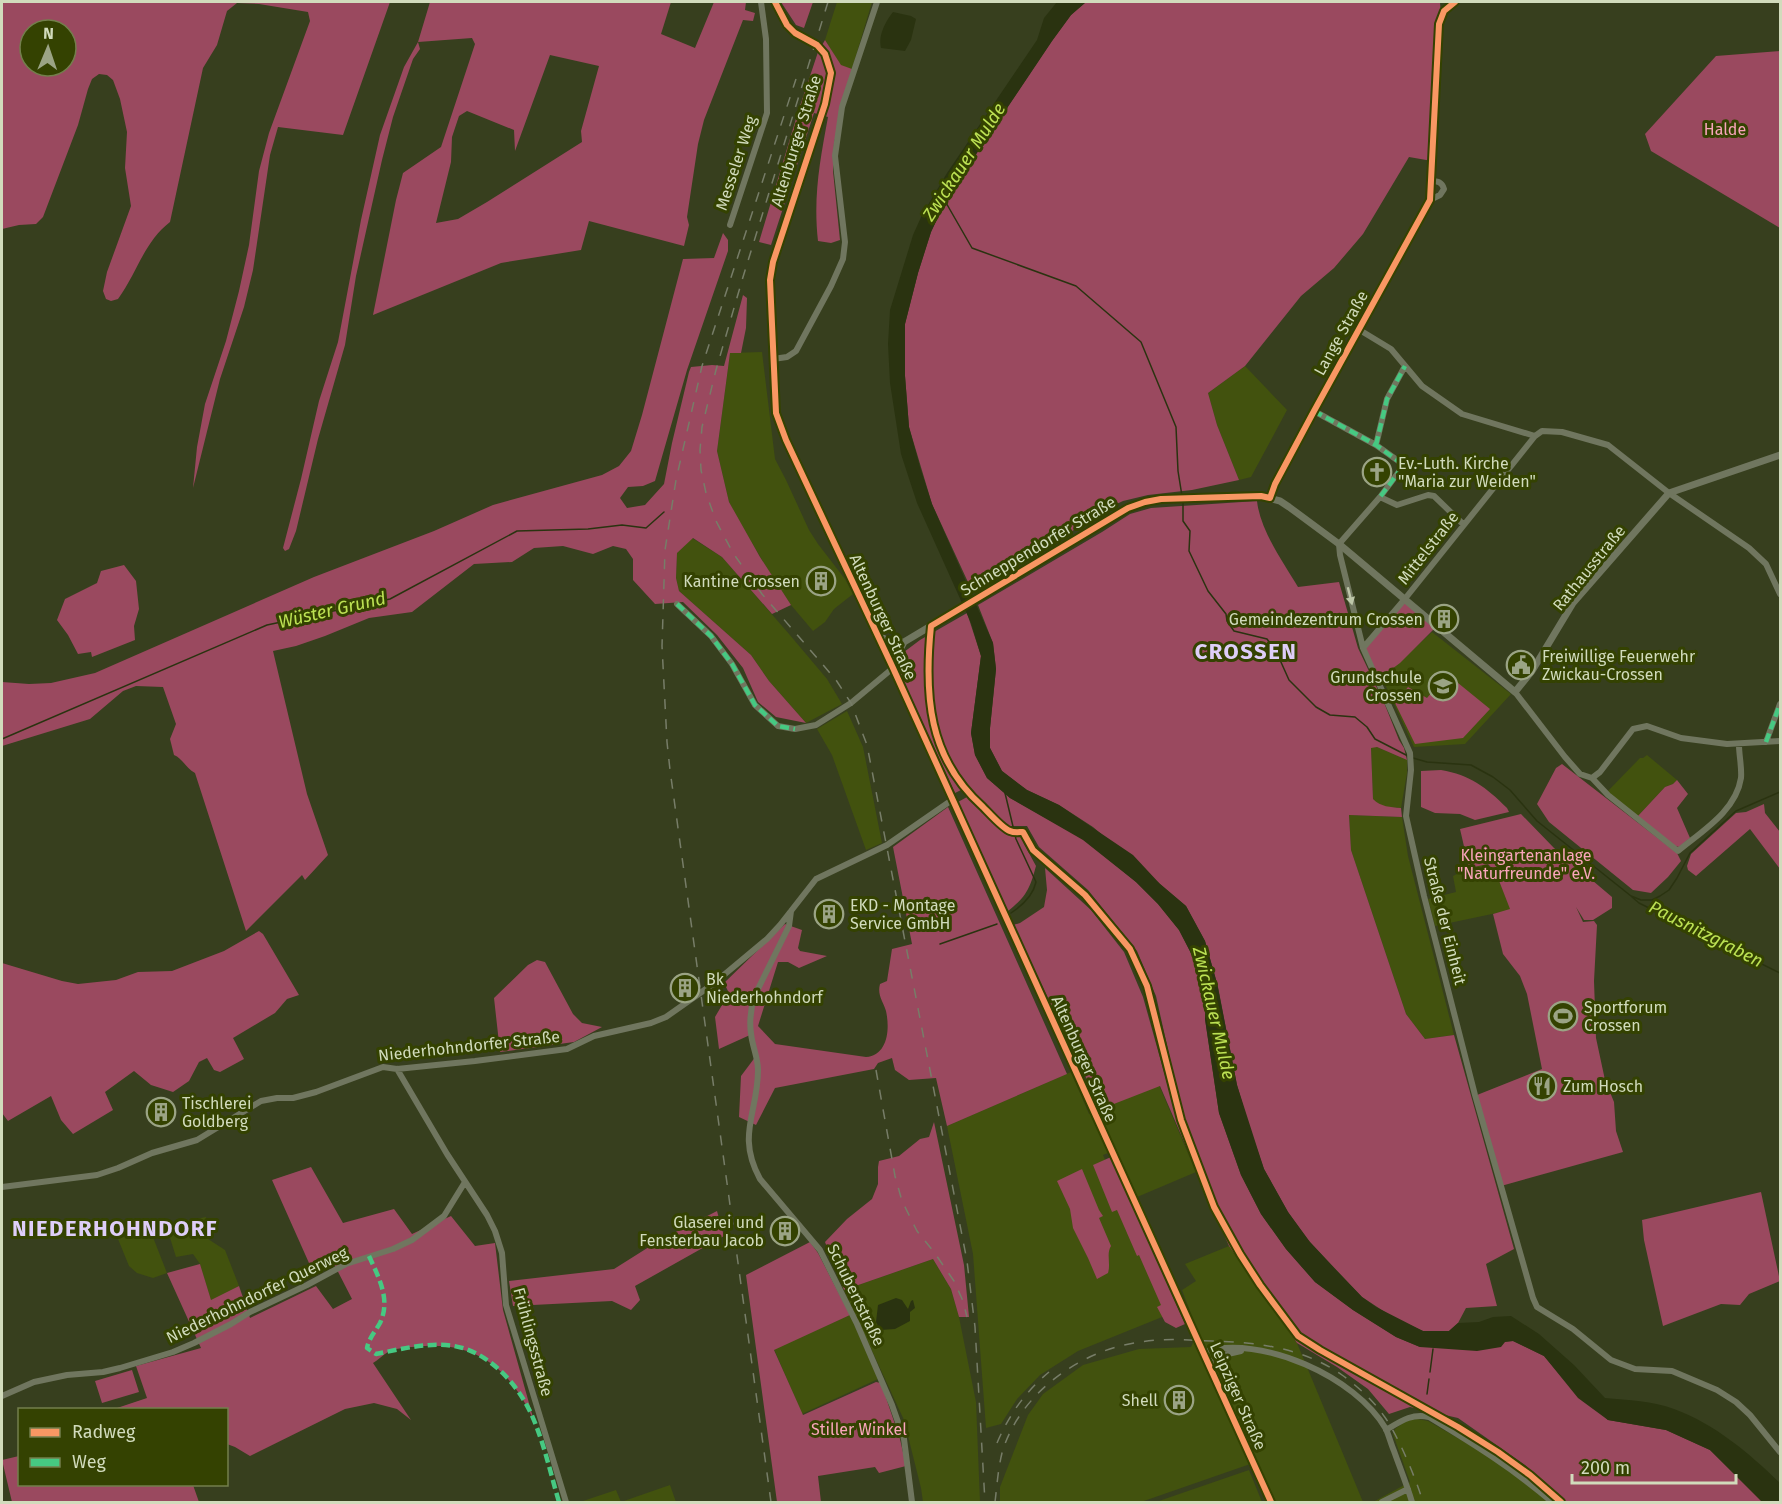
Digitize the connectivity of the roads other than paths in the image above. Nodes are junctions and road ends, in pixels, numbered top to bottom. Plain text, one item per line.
1 (761, 2) edge
2 (776, 2) edge
3 (878, 2) edge
4 (1431, 200) dead end
5 (730, 225) dead end
6 (1358, 329) junction
7 (773, 359) junction
8 (1406, 366) junction
9 (1314, 411) junction
10 (1535, 436) junction
11 (1376, 445) junction
12 (1780, 454) edge
13 (1669, 493) junction
14 (1380, 497) junction
15 (1270, 498) junction
16 (1464, 525) junction
17 (1339, 544) junction
18 (1780, 594) edge
19 (1404, 600) junction
20 (677, 604) dead end
21 (876, 634) junction
22 (904, 642) junction
23 (1363, 648) junction
24 (893, 668) junction
25 (1515, 692) junction
26 (1780, 704) edge
27 (1780, 741) edge
28 (1766, 742) junction
29 (1738, 745) junction
30 (1592, 778) junction
31 (952, 800) junction
32 (791, 911) junction
33 (397, 1069) junction
34 (465, 1182) junction
35 (2, 1187) edge
36 (1181, 1301) joint
37 (1250, 1350) junction
38 (1203, 1352) junction
39 (1208, 1364) junction
40 (2, 1396) edge
41 (1386, 1430) junction
42 (1780, 1452) edge
43 (1408, 1489) junction
44 (566, 1503) edge
45 (912, 1503) edge
46 (1271, 1503) edge
47 (1382, 1503) edge
48 (1412, 1503) edge
49 (1552, 1503) edge

1 - 5 street, Messeler Weg
2 - 7 street, Altenburger Straße
3 - 7 street
4 - 6 street, Lange Straße
6 - 8 street
6 - 9 street, Lange Straße
7 - 21 street, Altenburger Straße
8 - 10 street
8 - 11 street
9 - 11 street
9 - 15 street, Lange Straße
10 - 13 street
10 - 16 street, Mittelstraße
11 - 14 street
12 - 13 street
13 - 18 street
13 - 25 street, Rathausstraße
14 - 16 street
14 - 17 street
15 - 17 street, Schneppendorfer Straße
15 - 22 street, Schneppendorfer Straße
16 - 19 street, Mittelstraße
17 - 19 street, Schneppendorfer Straße
17 -> 23 street, Straße der Einheit
19 - 23 street, Mittelstraße
19 - 25 street, Schneppendorfer Straße
20 - 24 street, Altenburger Straße
21 - 22 street
21 - 24 street, Altenburger Straße
22 - 24 street
23 - 42 street, Straße der Einheit
24 - 31 street, Altenburger Straße
25 - 30 street, Schneppendorfer Straße
26 - 28 street
27 - 28 street
28 - 29 street
29 - 30 street
29 - 30 street, Schneppendorfer Straße
31 - 32 street, Niederhohndorfer Straße
31 - 36 street, Altenburger Straße
32 - 33 street, Niederhohndorfer Straße
32 - 45 street, Schubertstraße
33 - 34 street, Frühlingsstraße
33 - 35 street, Niederhohndorfer Straße
34 - 40 street, Niederhohndorfer Querweg
34 - 44 street, Frühlingsstraße
36 - 38 street, Leipziger Straße
37 - 38 street
37 - 39 street
37 - 41 street
38 - 39 street, Leipziger Straße
39 - 46 street, Leipziger Straße
41 - 43 street
41 - 49 street
43 - 47 street
43 - 48 street

